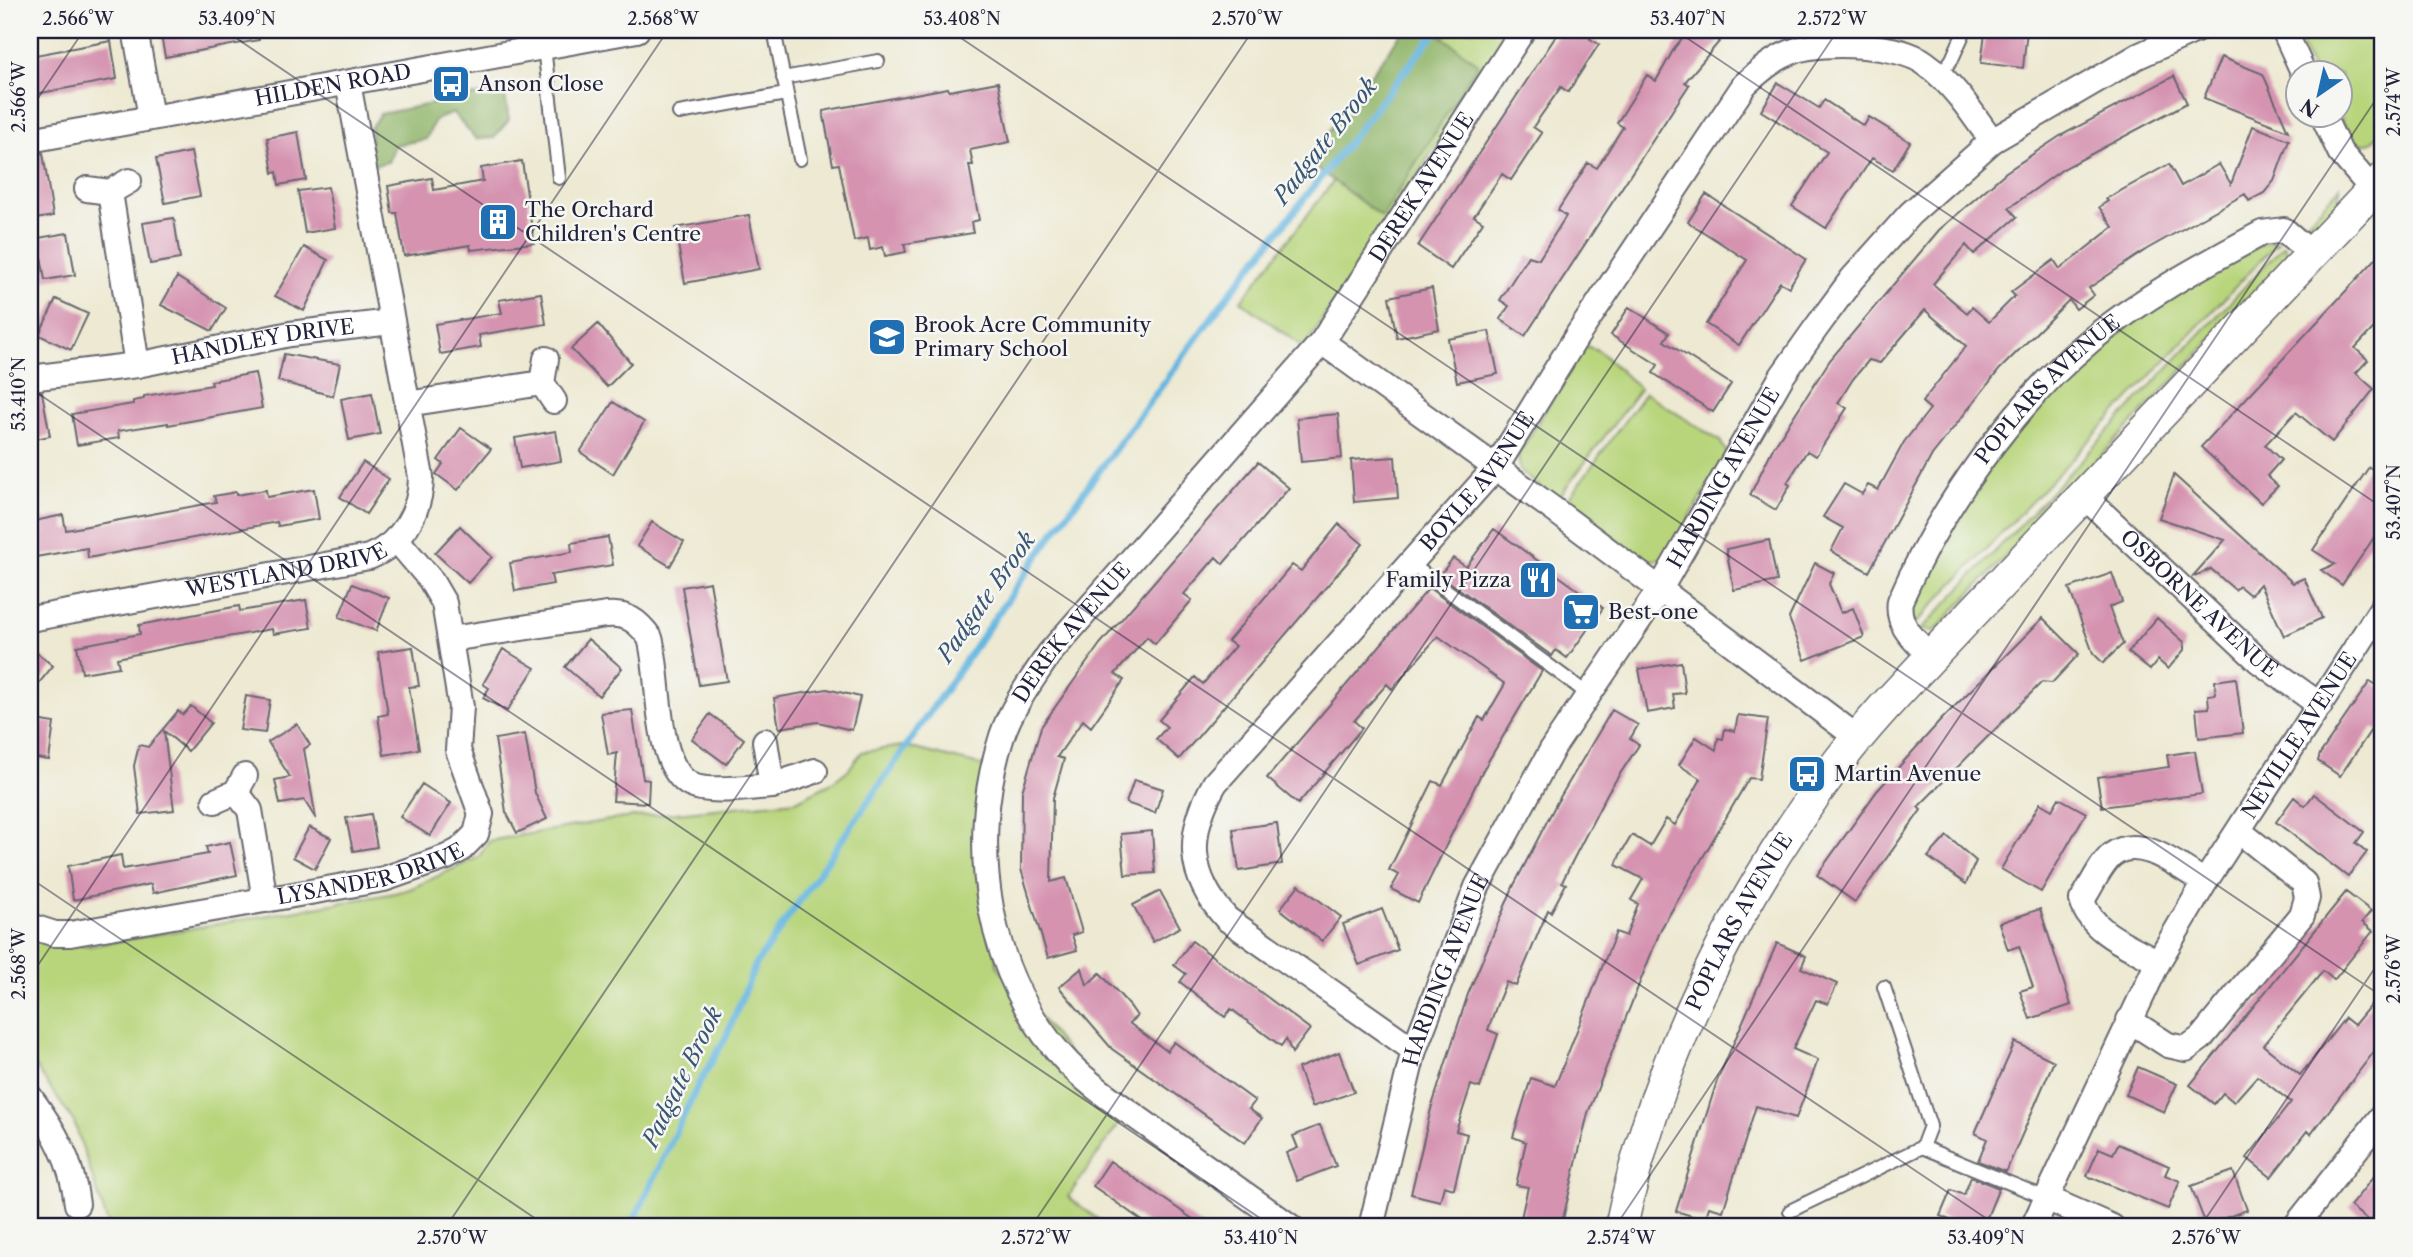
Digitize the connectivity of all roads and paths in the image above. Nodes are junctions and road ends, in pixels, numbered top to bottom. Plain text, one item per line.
1 (135, 30) edge
2 (637, 30) edge
3 (774, 30) edge
4 (1522, 30) edge
5 (1965, 30) edge
6 (2196, 30) edge
7 (2284, 30) edge
8 (544, 47) junction
9 (2298, 60) edge
10 (878, 61) dead end
11 (1940, 75) junction
12 (783, 78) junction
13 (348, 83) junction
14 (786, 94) junction
15 (679, 113) dead end
16 (151, 117) junction
17 (2330, 130) edge
18 (30, 140) edge
19 (1992, 141) junction
20 (800, 159) dead end
21 (559, 178) dead end
22 (2378, 184) edge
23 (108, 187) dead end
24 (2312, 254) junction
25 (391, 322) junction
26 (1322, 342) junction
27 (137, 365) junction
28 (30, 378) edge
29 (548, 381) dead end
30 (407, 404) junction
31 (1496, 467) junction
32 (2083, 495) junction
33 (396, 540) junction
34 (1411, 564) junction
35 (1660, 589) junction
36 (2383, 606) edge
37 (30, 619) edge
38 (451, 639) junction
39 (1931, 657) junction
40 (1588, 694) junction
41 (2320, 705) junction
42 (1858, 738) junction
43 (765, 741) dead end
44 (815, 771) dead end
45 (772, 786) junction
46 (232, 790) dead end
47 (2239, 831) junction
48 (2205, 882) junction
49 (265, 900) junction
50 (30, 926) edge
51 (2158, 962) junction
52 (1884, 987) dead end
53 (2129, 1020) junction
54 (1414, 1050) junction
55 (30, 1097) edge
56 (2380, 1126) edge
57 (1922, 1147) junction
58 (2046, 1198) junction
59 (77, 1204) dead end
60 (1790, 1211) dead end
61 (1291, 1227) edge
62 (1371, 1227) edge
63 (1621, 1227) edge
64 (2033, 1227) edge
65 (2112, 1227) edge
66 (2295, 1227) edge

1 - 16 street
2 - 8 street, HILDEN ROAD
3 - 12 lane
4 - 26 street, DEREK AVENUE
5 - 11 lane
6 - 19 street, HARDING AVENUE
7 - 9 street
8 - 13 street, HILDEN ROAD
8 - 21 lane
10 - 12 lane
11 - 19 street, BOYLE AVENUE
11 - 31 street, BOYLE AVENUE
12 - 14 lane
13 - 16 street, HILDEN ROAD
13 - 25 street, WESTLAND DRIVE
14 - 15 lane
14 - 20 lane
16 - 18 street, HILDEN ROAD
17 - 22 street
19 - 35 street, HARDING AVENUE
22 - 24 street, POPLARS AVENUE
23 - 27 street
24 - 32 street, POPLARS AVENUE
24 - 39 street, POPLARS AVENUE
25 - 27 street, HANDLEY DRIVE
25 - 30 street, WESTLAND DRIVE
26 - 31 street
26 - 61 street, DEREK AVENUE
27 - 28 street, HANDLEY DRIVE
29 - 30 street
30 - 33 street, WESTLAND DRIVE
31 - 34 street, BOYLE AVENUE
31 - 35 street
32 - 39 street, POPLARS AVENUE
32 - 41 street, OSBORNE AVENUE
33 - 37 street, WESTLAND DRIVE
33 - 38 street, LYSANDER DRIVE
34 - 40 lane
34 - 54 street, BOYLE AVENUE
35 - 40 street, HARDING AVENUE
35 - 42 street
36 - 41 street, NEVILLE AVENUE
38 - 45 street
38 - 49 street, LYSANDER DRIVE
39 - 42 street, POPLARS AVENUE
40 - 54 street, HARDING AVENUE
41 - 47 street, NEVILLE AVENUE
42 - 63 street, POPLARS AVENUE
43 - 45 street
44 - 45 street
46 - 49 street, LYSANDER DRIVE
47 - 48 street, NEVILLE AVENUE
47 - 53 street, NEVILLE AVENUE
48 - 51 street, NEVILLE AVENUE
48 - 51 street
49 - 50 street, LYSANDER DRIVE
51 - 53 street, NEVILLE AVENUE
52 - 57 lane
53 - 58 street, NEVILLE AVENUE
54 - 62 street, HARDING AVENUE
55 - 59 street
56 - 66 street
57 - 58 lane
57 - 60 lane
58 - 64 street, NEVILLE AVENUE
58 - 65 street

